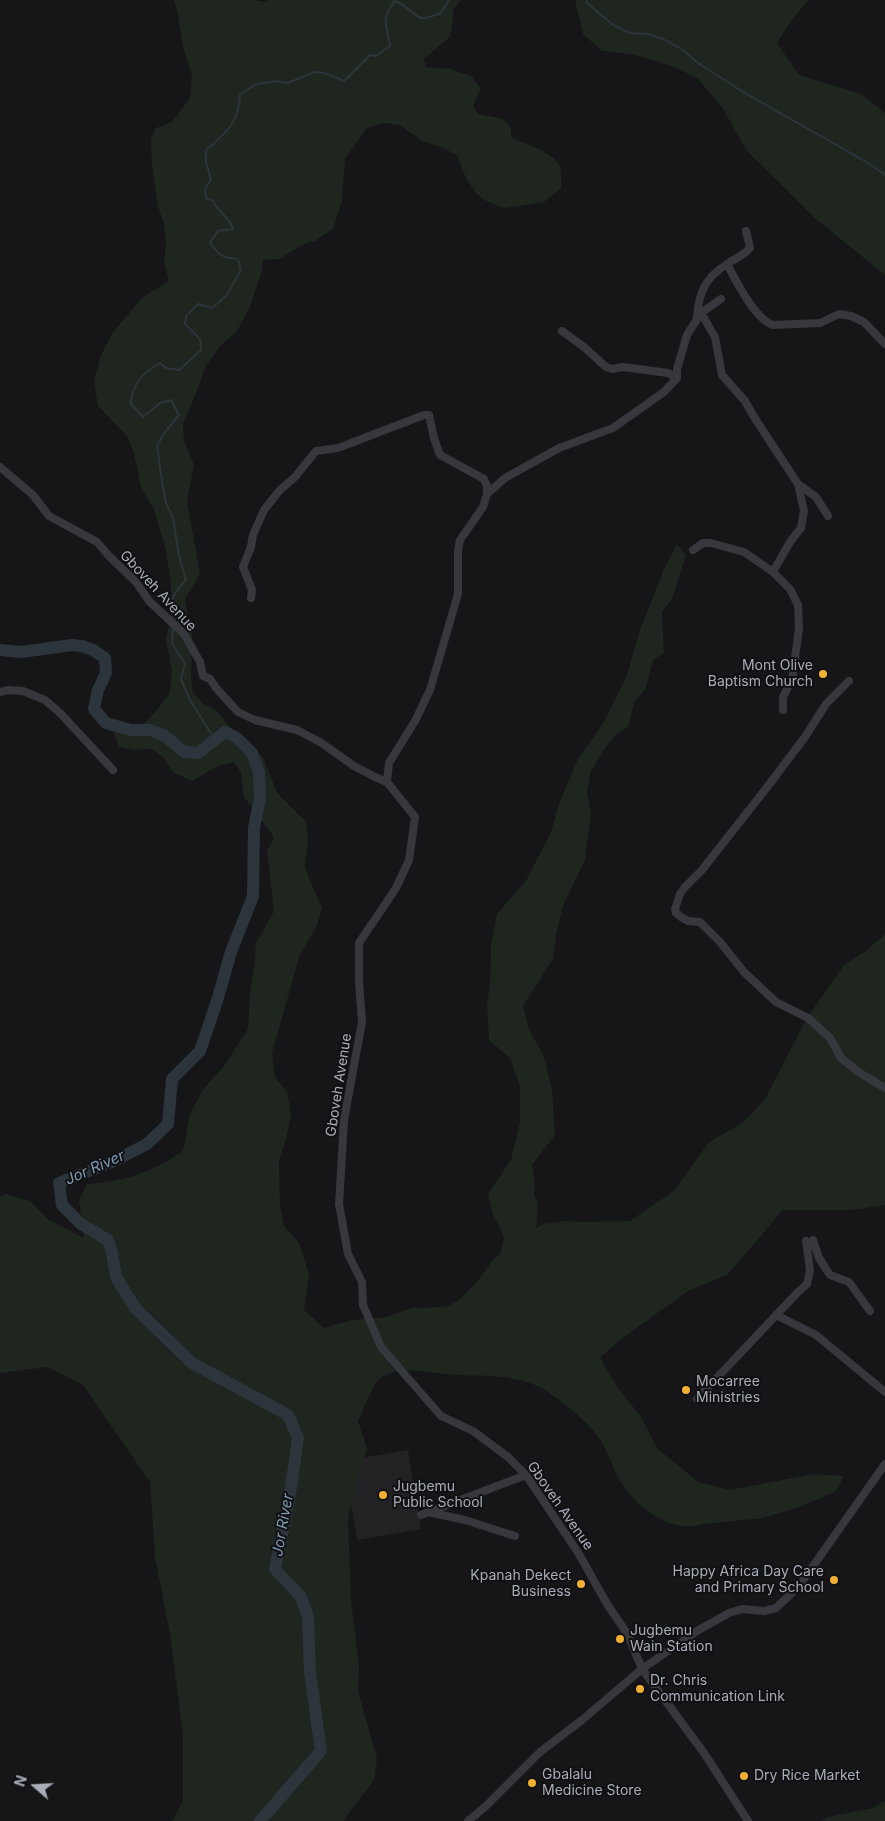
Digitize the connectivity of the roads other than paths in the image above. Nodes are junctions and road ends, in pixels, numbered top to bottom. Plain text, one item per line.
1 (746, 231) dead end
2 (726, 264) junction
3 (721, 299) dead end
4 (701, 313) junction
5 (697, 321) junction
6 (562, 330) dead end
7 (885, 344) edge
8 (677, 378) junction
9 (0, 467) edge
10 (798, 484) junction
11 (487, 494) junction
12 (828, 516) dead end
13 (693, 550) dead end
14 (773, 572) junction
15 (251, 598) dead end
16 (849, 681) dead end
17 (0, 692) edge
18 (783, 710) dead end
19 (113, 770) dead end
20 (387, 782) junction
21 (885, 1088) edge
22 (870, 1311) dead end
23 (776, 1315) junction
24 (885, 1392) edge
25 (697, 1399) dead end
26 (885, 1464) edge
27 (526, 1475) junction
28 (515, 1536) dead end
29 (642, 1669) junction
30 (468, 1821) edge
31 (748, 1821) edge

1 - 2 street
2 - 5 street
2 - 7 street
3 - 4 street
4 - 5 street
4 - 10 street
5 - 8 street
6 - 8 street
8 - 11 street
9 - 20 street, Gboveh Avenue
10 - 12 street
10 - 14 street
11 - 15 street
11 - 20 street
13 - 14 street
14 - 18 street
16 - 21 street
17 - 19 street
20 - 27 street, Gboveh Avenue
22 - 23 street
23 - 24 street
23 - 25 street
26 - 29 street
27 - 28 street
27 - 29 street, Gboveh Avenue
29 - 30 street
29 - 31 street, Gboveh Avenue

